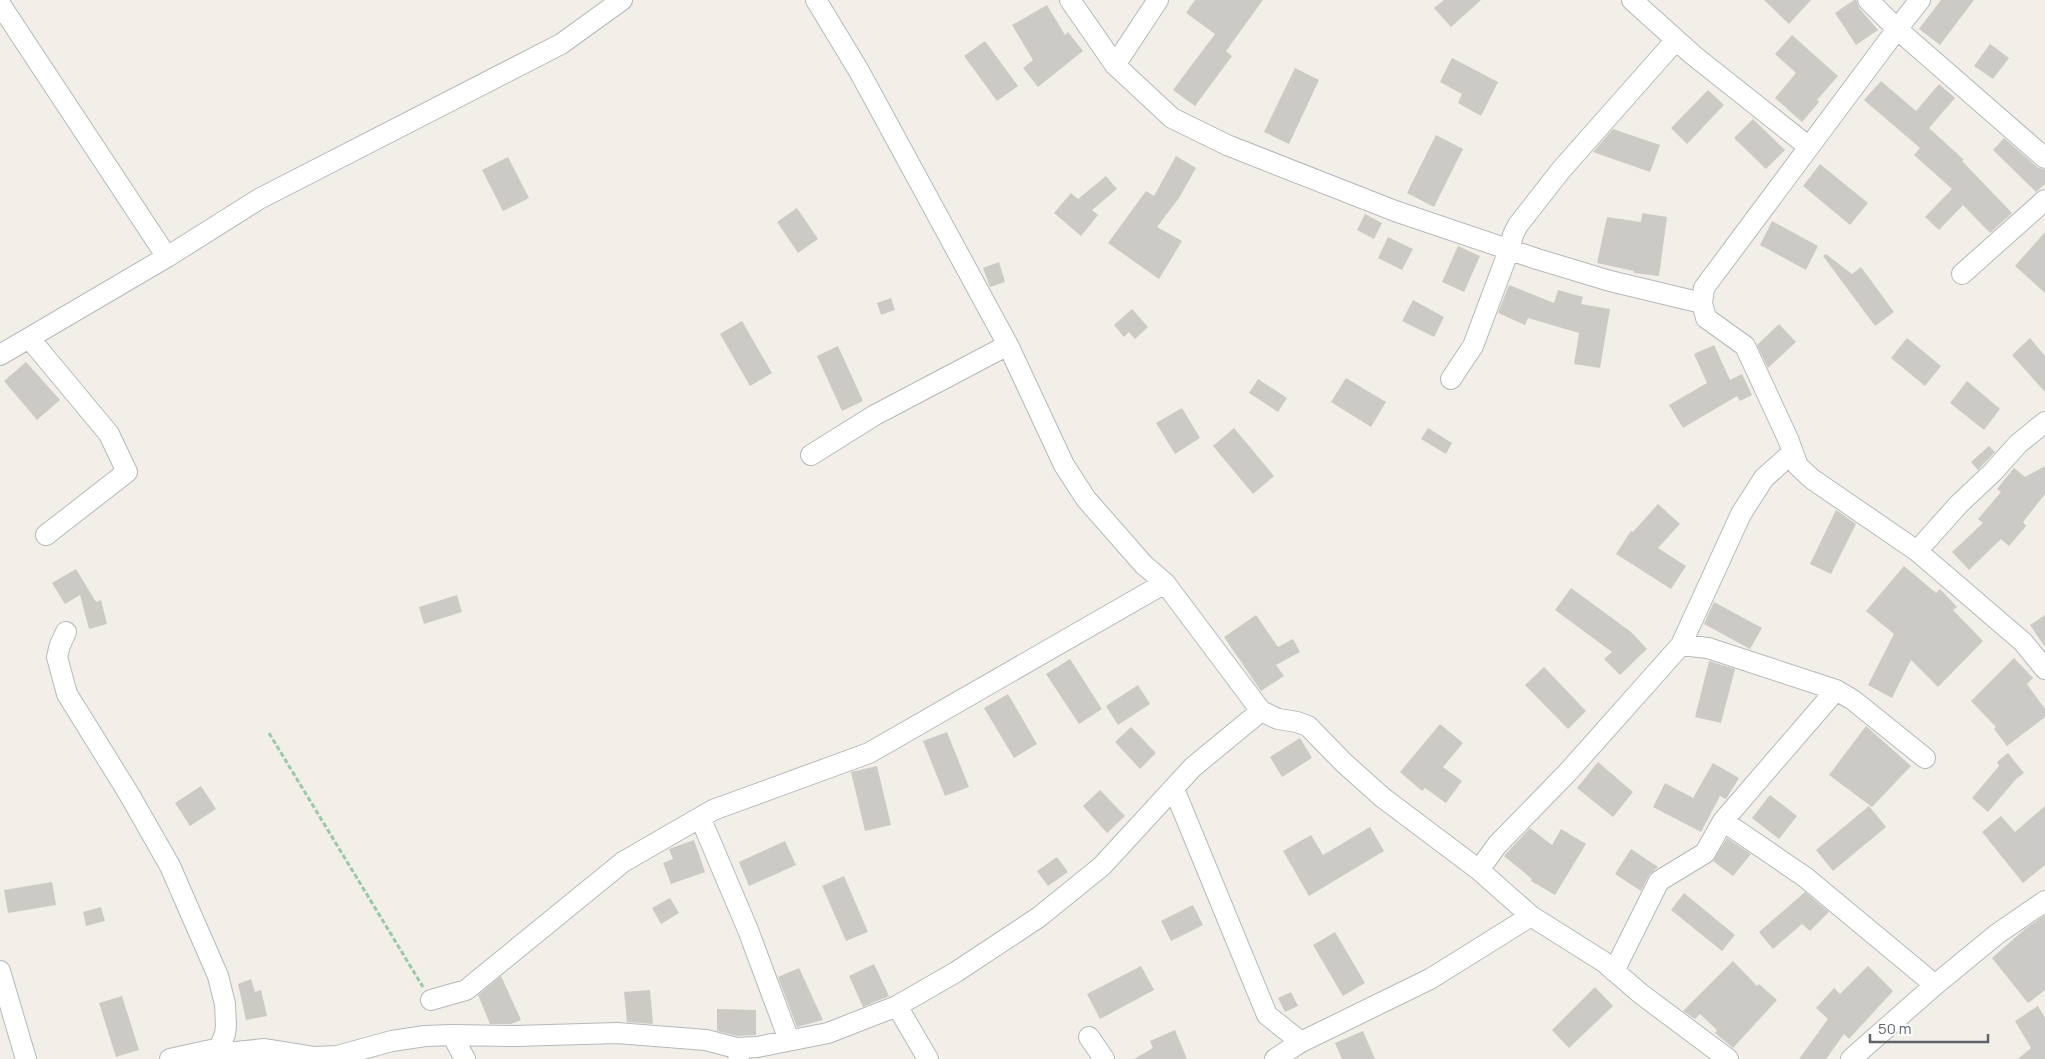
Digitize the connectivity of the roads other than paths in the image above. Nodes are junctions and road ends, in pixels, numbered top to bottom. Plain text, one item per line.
1 (622, 0) edge
2 (816, 0) edge
3 (1070, 0) edge
4 (1158, 0) edge
5 (1632, 0) edge
6 (1868, 0) edge
7 (1920, 0) edge
8 (0, 4) edge
9 (1897, 29) junction
10 (1676, 40) junction
11 (1115, 65) junction
12 (1809, 147) junction
13 (2045, 158) edge
14 (2045, 200) edge
15 (1509, 250) junction
16 (167, 257) junction
17 (1962, 274) dead end
18 (1702, 303) junction
19 (30, 339) junction
20 (1008, 346) junction
21 (0, 355) edge
22 (1450, 378) dead end
23 (2045, 422) edge
24 (1794, 452) junction
25 (811, 454) dead end
26 (46, 535) dead end
27 (1917, 551) junction
28 (1165, 583) junction
29 (66, 632) dead end
30 (1680, 645) junction
31 (2045, 669) edge
32 (1836, 690) junction
33 (1261, 711) junction
34 (1926, 758) dead end
35 (1174, 789) junction
36 (1723, 821) junction
37 (703, 824) dead end
38 (1479, 870) junction
39 (2045, 901) edge
40 (1531, 916) junction
41 (0, 971) edge
42 (1614, 971) junction
43 (1934, 985) junction
44 (431, 1000) road end
45 (897, 1006) junction
46 (452, 1035) junction
47 (1089, 1037) dead end
48 (789, 1040) junction
49 (1301, 1042) junction
50 (737, 1053) edge
51 (231, 1054) edge
52 (26, 1059) edge
53 (170, 1059) edge
54 (464, 1059) edge
55 (928, 1059) edge
56 (1104, 1059) edge
57 (1275, 1059) edge
58 (1728, 1059) edge
59 (1851, 1059) edge

1 - 16 street
2 - 20 street
3 - 11 street
4 - 11 street
5 - 10 street
6 - 9 street
7 - 9 street
8 - 16 street
9 - 12 street
9 - 13 street
10 - 12 street
10 - 15 street
11 - 15 street
12 - 18 street
14 - 17 street
15 - 18 street
15 - 22 street
16 - 19 street
18 - 24 street
19 - 21 street
19 - 26 street
20 - 25 street
20 - 28 street
23 - 27 street
24 - 27 street
24 - 30 street
27 - 31 street
28 - 33 street
28 - 44 street
29 - 51 street
30 - 32 street
30 - 38 street
32 - 34 street
32 - 36 street
33 - 35 street
33 - 38 street
35 - 45 street
35 - 49 street
36 - 42 street
36 - 43 street
37 - 48 street
38 - 40 street
39 - 43 street
40 - 42 street
40 - 49 street
41 - 52 street
42 - 58 street
43 - 59 street
45 - 48 street
45 - 55 street
46 - 50 street
46 - 51 street
46 - 54 street
47 - 56 street
48 - 50 street
49 - 57 street
51 - 53 street

